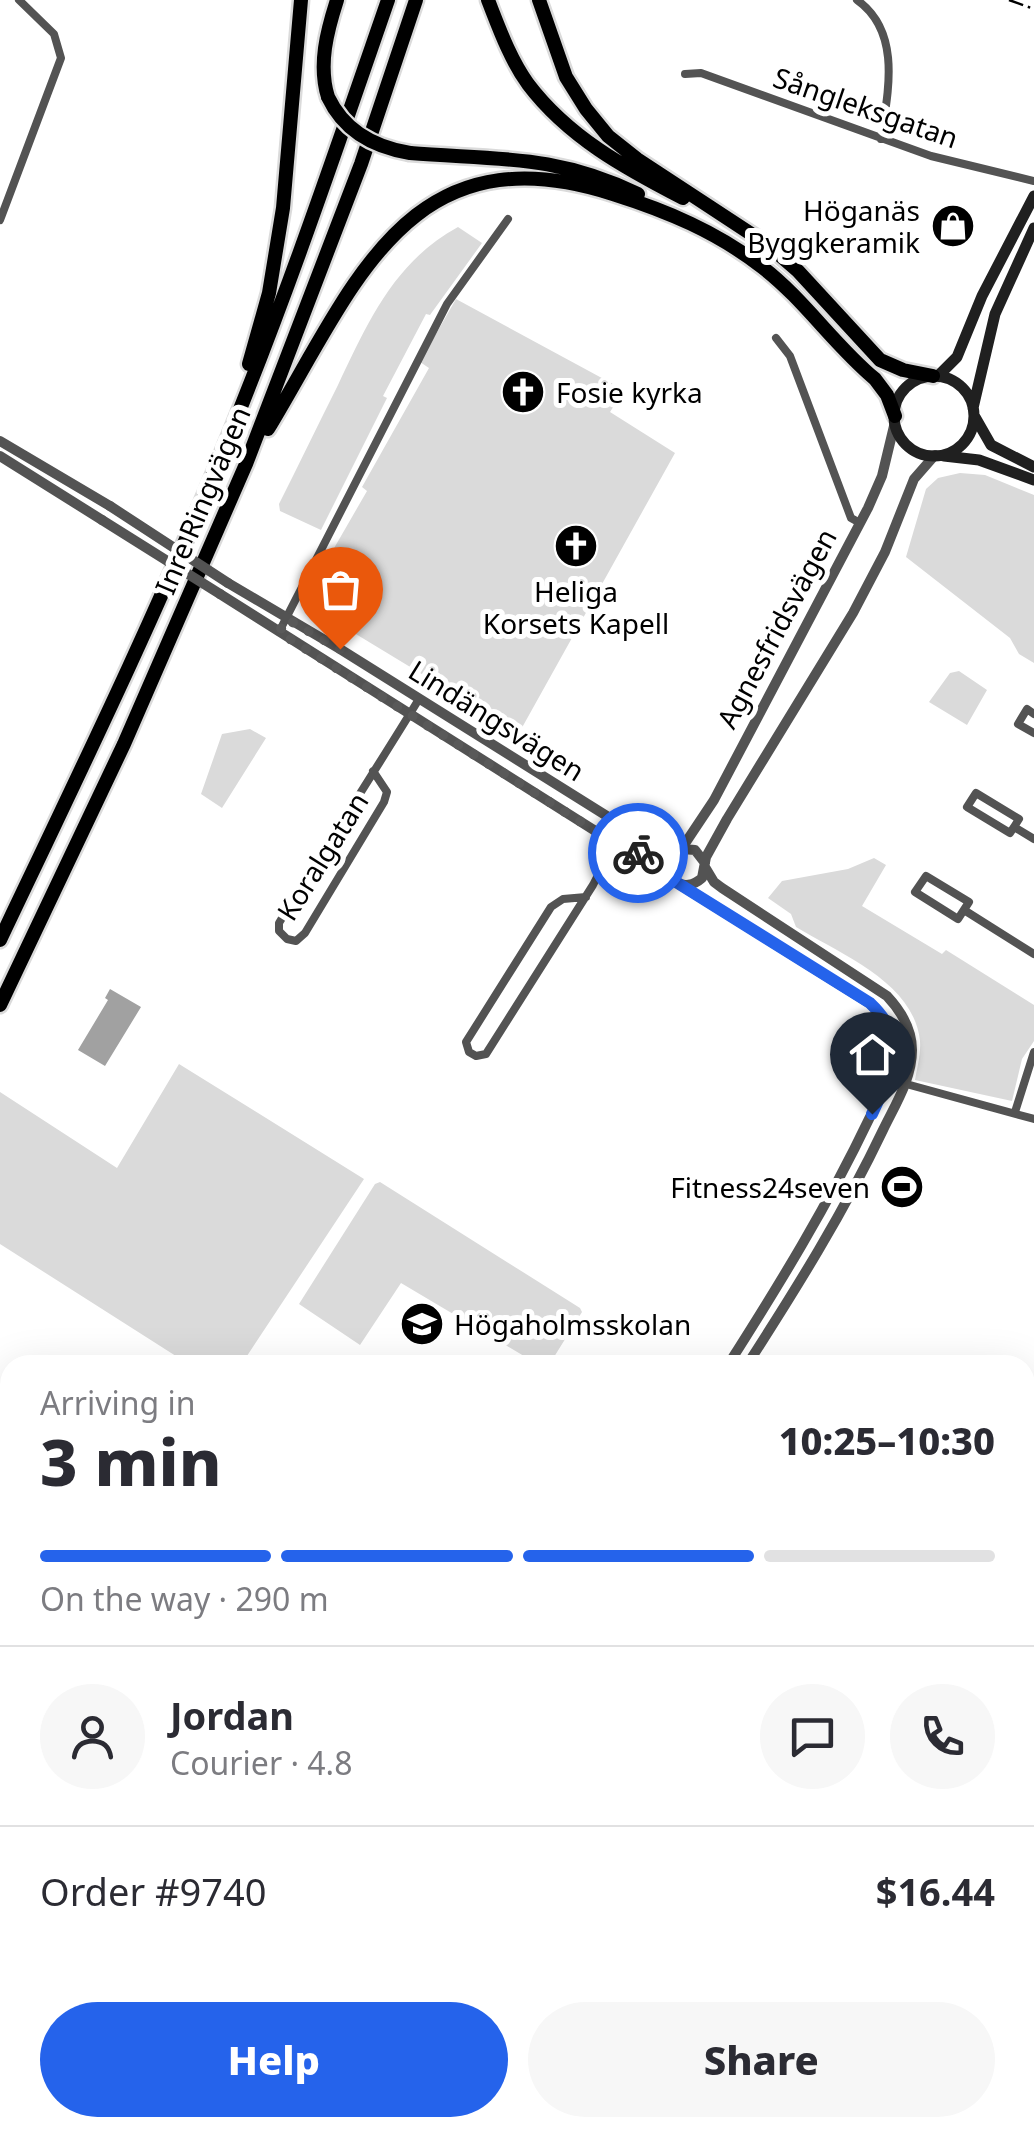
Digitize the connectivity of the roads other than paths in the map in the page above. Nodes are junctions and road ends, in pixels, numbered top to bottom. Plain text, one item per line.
1 (18, 0) edge
2 (301, 0) edge
3 (337, 0) edge
4 (388, 0) edge
5 (416, 0) edge
6 (488, 0) edge
7 (539, 0) edge
8 (857, 0) edge
9 (684, 74) dead end
10 (881, 139) junction
11 (1034, 181) edge
12 (1034, 196) edge
13 (677, 216) junction
14 (0, 220) edge
15 (508, 220) dead end
16 (1034, 228) edge
17 (746, 229) junction
18 (776, 338) dead end
19 (935, 376) junction
20 (974, 411) junction
21 (895, 419) junction
22 (0, 441) edge
23 (937, 455) junction
24 (0, 456) edge
25 (221, 458) junction
26 (246, 464) junction
27 (1034, 467) edge
28 (1034, 480) edge
29 (860, 523) junction
30 (287, 619) junction
31 (279, 632) junction
32 (419, 699) junction
33 (1034, 714) edge
34 (409, 715) junction
35 (1034, 733) edge
36 (373, 772) junction
37 (623, 826) junction
38 (1014, 827) junction
39 (1034, 839) edge
40 (616, 844) junction
41 (680, 849) junction
42 (705, 865) junction
43 (668, 870) junction
44 (680, 885) junction
45 (586, 897) junction
46 (964, 910) junction
47 (0, 940) edge
48 (1034, 954) edge
49 (0, 1005) edge
50 (1034, 1052) edge
51 (888, 1080) junction
52 (905, 1085) junction
53 (1015, 1112) junction
54 (1034, 1119) edge
55 (734, 1355) edge
56 (753, 1355) edge

1 - 14 street
2 - 25 highway
3 - 13 highway, bridge
4 - 25 highway, Inre Ringvägen
5 - 26 highway, Inre Ringvägen
6 - 17 highway
7 - 17 highway
8 - 10 street
9 - 10 street, Sångleksgatan
10 - 11 street, Sångleksgatan
12 - 19 main road
13 - 21 highway
13 - 26 highway
15 - 30 street
16 - 20 main road
17 - 19 highway
18 - 29 street
19 - 20 main road
19 - 21 main road
20 - 23 main road
20 - 27 main road
21 - 23 main road
21 - 29 street, Agnesfridsvägen
22 - 30 street, Lindängsvägen, bridge
23 - 28 main road
23 - 42 street, Agnesfridsvägen
24 - 31 street, Lindängsvägen, bridge
25 - 47 highway, Inre Ringvägen
26 - 49 highway, Inre Ringvägen
29 - 41 street, Agnesfridsvägen
30 - 31 street
30 - 32 street, Lindängsvägen
31 - 34 street, Lindängsvägen
32 - 34 street, Koralgatan
32 - 37 street, Lindängsvägen
33 - 35 street
34 - 36 street, Koralgatan
34 - 40 street, Lindängsvägen
36 - 36 street, Koralgatan
37 - 40 street
37 - 41 street, Lindängsvägen
38 - 38 street
38 - 39 street
40 - 43 street, Lindängsvägen
40 - 45 street
41 - 42 street, Lindängsvägen
41 - 43 street
42 - 44 street
42 - 52 street, Lindängsvägen
43 - 44 street, Lindängsvägen
44 - 51 street, Lindängsvägen
45 - 45 street
46 - 46 street
46 - 48 street
50 - 53 street
51 - 52 street
51 - 55 street
52 - 53 street
52 - 56 street
53 - 54 street

